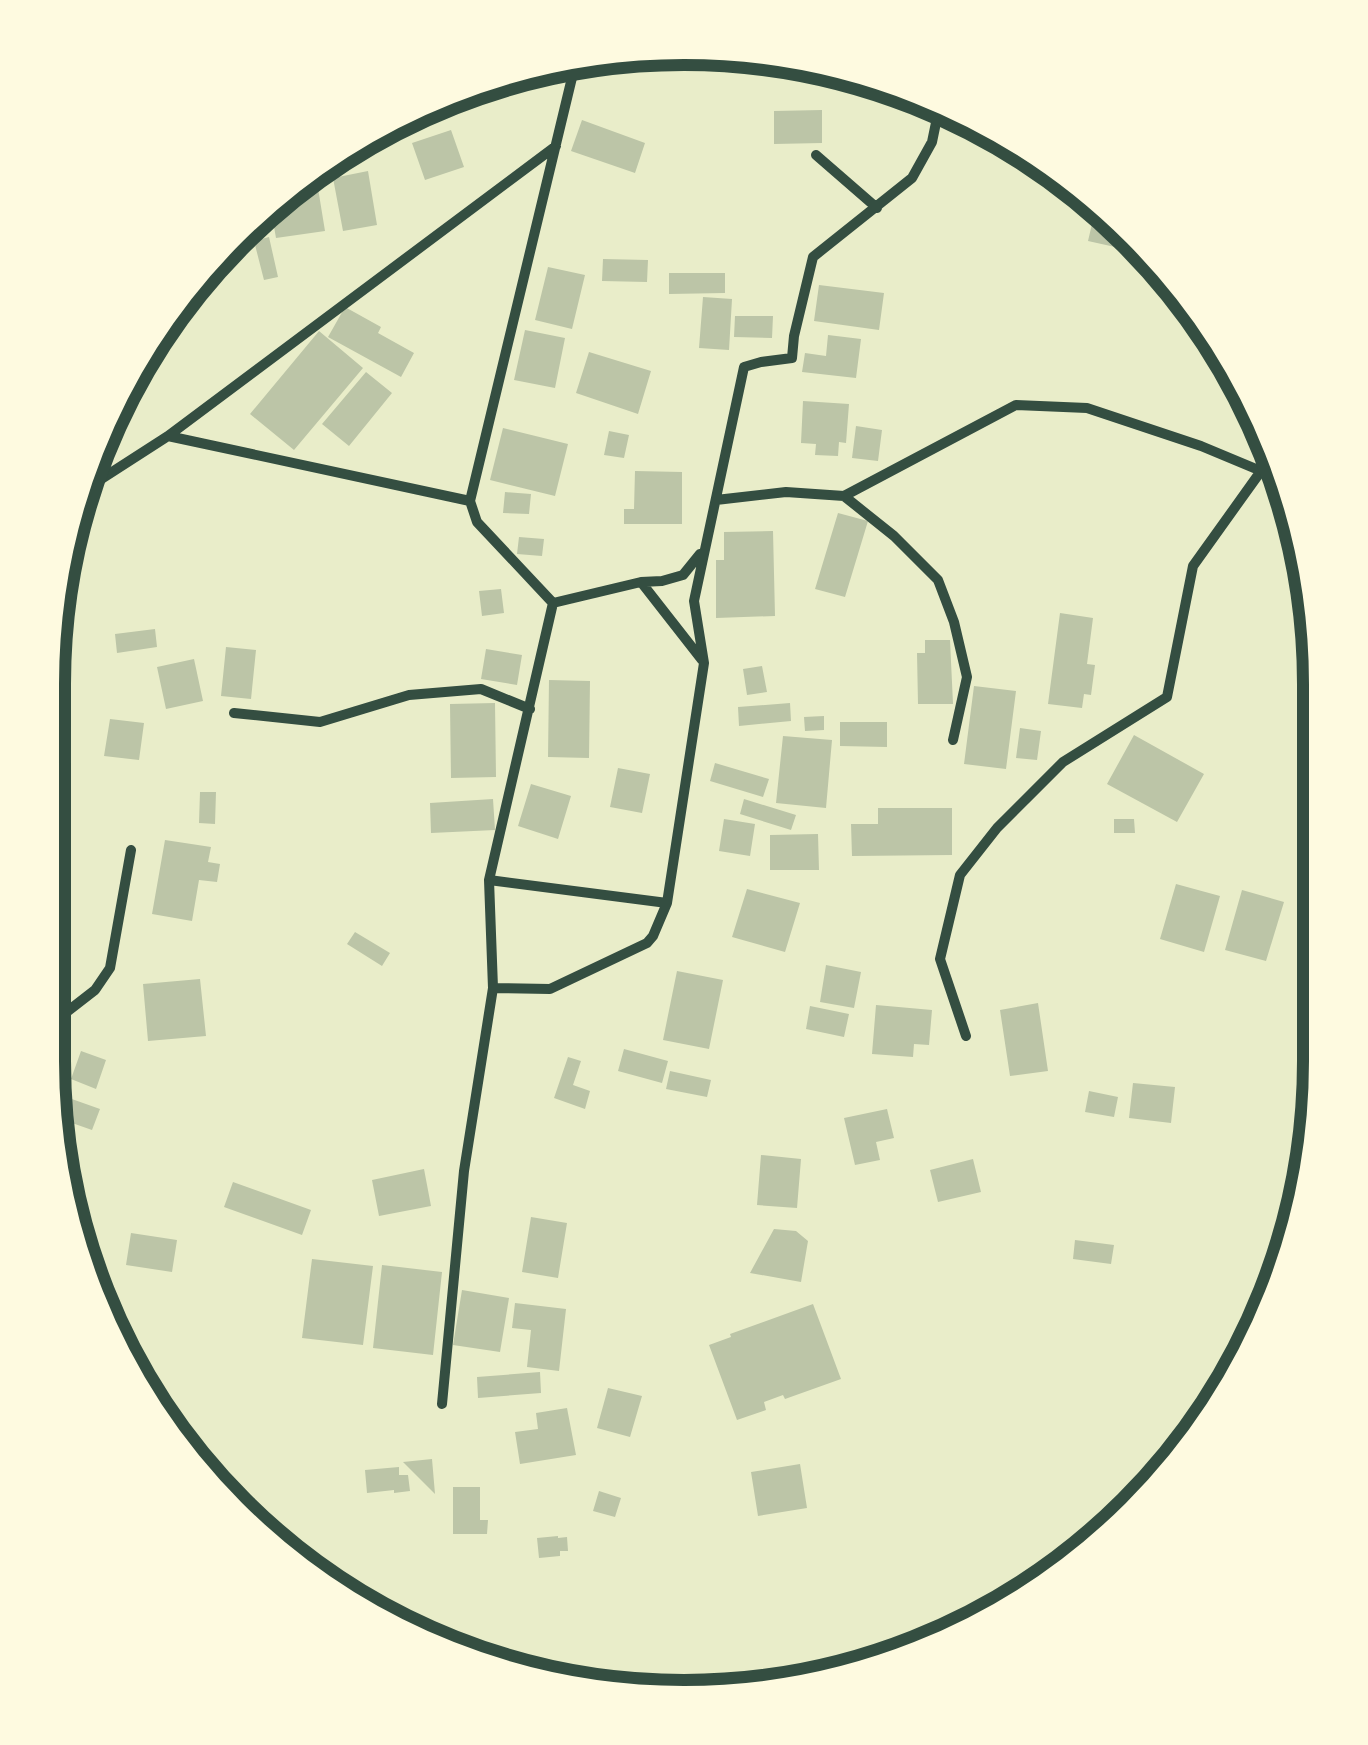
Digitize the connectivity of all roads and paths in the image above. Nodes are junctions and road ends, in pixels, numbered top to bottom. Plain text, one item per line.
1 (573, 75) edge
2 (937, 119) edge
3 (556, 146) junction
4 (816, 156) dead end
5 (877, 208) junction
6 (168, 436) junction
7 (1261, 471) junction
8 (1265, 471) edge
9 (100, 480) edge
10 (844, 496) junction
11 (716, 500) junction
12 (470, 501) junction
13 (710, 529) junction
14 (641, 582) junction
15 (553, 603) junction
16 (704, 663) junction
17 (530, 709) junction
18 (234, 713) dead end
19 (954, 740) dead end
20 (131, 850) dead end
21 (489, 880) junction
22 (667, 904) junction
23 (492, 988) junction
24 (65, 1014) edge
25 (966, 1036) dead end
26 (442, 1404) dead end

1 - 3 street
2 - 5 street
3 - 6 street
3 - 12 street
4 - 5 street
5 - 11 street
6 - 9 street
6 - 12 street
7 - 8 street
7 - 10 street
7 - 25 street
10 - 11 street
10 - 19 street
11 - 13 street
12 - 15 street
13 - 14 street
13 - 16 street
14 - 15 street
14 - 16 street
15 - 17 street
16 - 22 street
17 - 18 street
17 - 21 street
20 - 24 street
21 - 22 street
21 - 23 street
22 - 23 street
23 - 26 street

